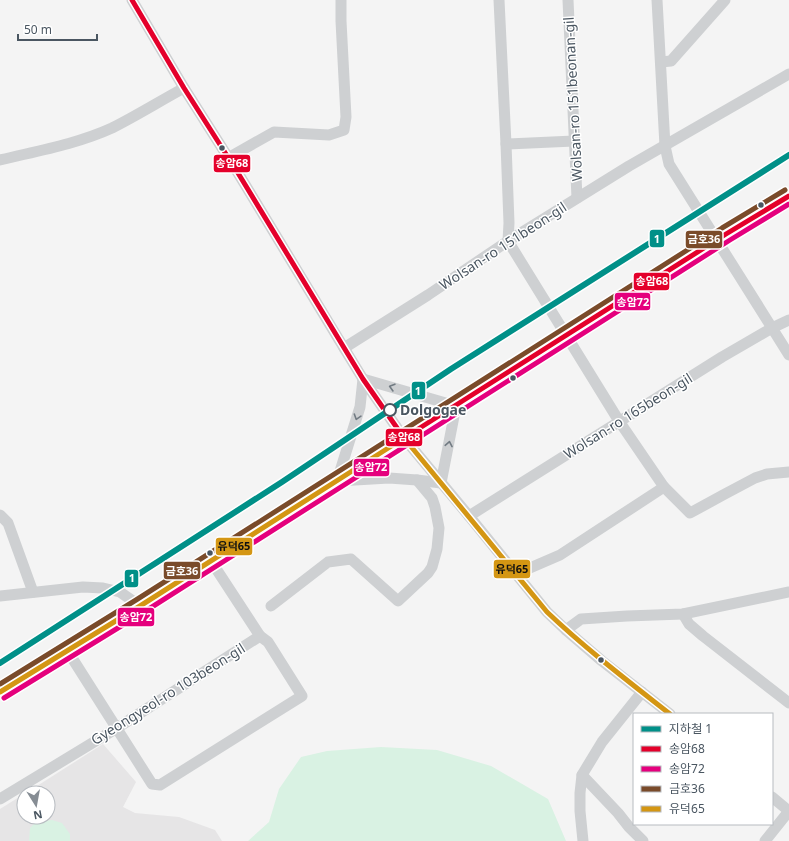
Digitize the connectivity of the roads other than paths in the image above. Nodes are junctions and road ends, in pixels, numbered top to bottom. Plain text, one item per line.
1 (132, 0) edge
2 (341, 0) edge
3 (499, 0) edge
4 (568, 0) edge
5 (657, 0) edge
6 (725, 0) edge
7 (661, 62) junction
8 (789, 74) edge
9 (184, 88) junction
10 (574, 141) junction
11 (506, 144) junction
12 (665, 146) junction
13 (228, 158) junction
14 (0, 160) edge
15 (789, 196) edge
16 (577, 198) junction
17 (717, 240) junction
18 (508, 241) junction
19 (789, 320) edge
20 (772, 328) junction
21 (567, 336) junction
22 (344, 348) junction
23 (789, 355) edge
24 (363, 379) junction
25 (456, 406) junction
26 (619, 421) junction
27 (404, 438) junction
28 (787, 472) edge
29 (417, 480) junction
30 (337, 481) junction
31 (441, 483) junction
32 (664, 487) junction
33 (0, 516) edge
34 (469, 516) junction
35 (211, 561) junction
36 (516, 574) junction
37 (33, 592) junction
38 (789, 592) edge
39 (0, 596) edge
40 (140, 606) junction
41 (271, 606) dead end
42 (683, 614) junction
43 (566, 630) junction
44 (260, 636) junction
45 (67, 650) junction
46 (0, 692) edge
47 (642, 692) junction
48 (789, 703) edge
49 (669, 713) edge
50 (117, 728) junction
51 (582, 775) junction
52 (773, 798) edge
53 (1, 804) edge
54 (789, 811) edge
55 (583, 841) edge
56 (643, 841) edge
57 (765, 841) edge

1 - 9 street
2 - 13 street
3 - 11 street
4 - 10 street, Wolsan-ro 151beonan-gil
5 - 7 street
6 - 7 street
7 - 12 street
8 - 12 street, Wolsan-ro 151beon-gil
9 - 13 street
9 - 14 street
10 - 11 street
10 - 16 street, Wolsan-ro 151beonan-gil
11 - 18 street
12 - 16 street, Wolsan-ro 151beon-gil
12 - 17 street
13 - 22 street
15 - 17 street
16 - 18 street, Wolsan-ro 151beon-gil
17 - 20 street
17 - 21 street
18 - 21 street
18 - 22 street, Wolsan-ro 151beon-gil
19 - 20 street, Wolsan-ro 165beon-gil
20 - 23 street
20 - 26 street, Wolsan-ro 165beon-gil
21 - 25 street
21 - 26 street
22 - 24 street
25 -> 24 street
24 - 27 street
24 -> 30 street
25 - 27 street
31 -> 25 street
26 - 32 street
26 - 34 street, Wolsan-ro 165beon-gil
27 - 30 street
27 - 31 street
28 - 32 street
29 - 30 street
29 - 31 street
29 - 41 street
30 - 35 street
31 - 34 street
32 - 36 street
33 - 37 street
34 - 36 street
35 - 40 street
35 - 44 street, Gyeongyeol-ro 103beon-gil
36 - 43 street
37 - 39 street
37 - 40 street
38 - 42 street
40 - 45 street
42 - 43 street
42 - 48 street
43 - 47 street
44 - 50 street, Gyeongyeol-ro 103beon-gil
44 - 50 street
45 - 46 street
45 - 50 street
47 - 49 street
47 - 51 street
50 - 53 street, Gyeongyeol-ro 103beon-gil
51 - 55 street
51 - 56 street
52 - 54 street
54 - 57 street

